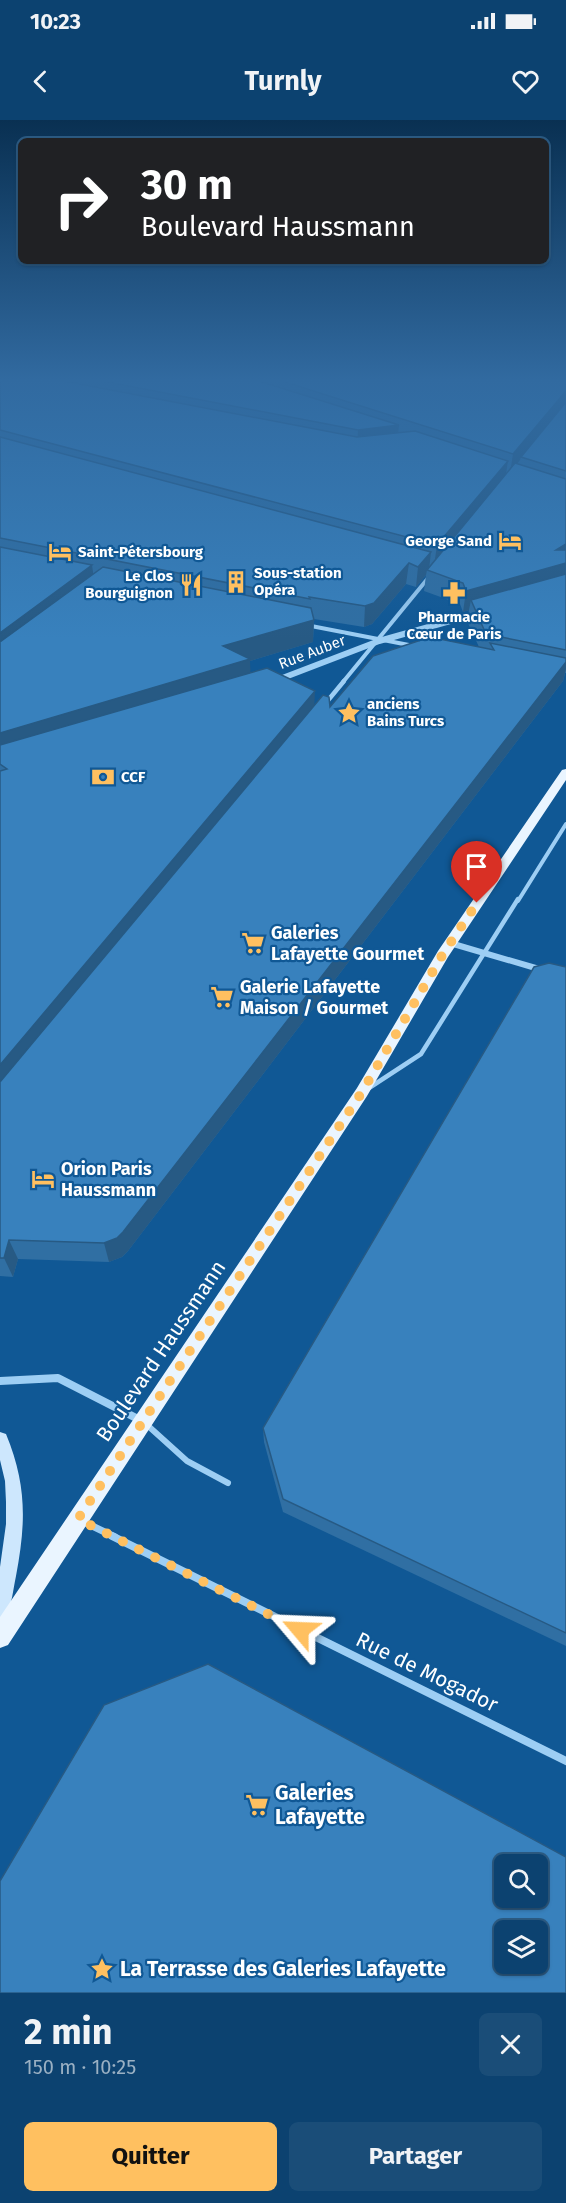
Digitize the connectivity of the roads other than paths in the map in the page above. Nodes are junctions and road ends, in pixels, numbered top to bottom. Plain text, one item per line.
1 (435, 570) edge
2 (486, 611) edge
3 (303, 625) edge
4 (379, 640) junction
5 (421, 648) edge
6 (262, 685) edge
7 (319, 712) edge
8 (566, 771) edge
9 (566, 824) edge
10 (450, 943) junction
11 (483, 953) junction
12 (548, 971) edge
13 (362, 1092) junction
14 (0, 1381) edge
15 (143, 1421) junction
16 (0, 1440) edge
17 (228, 1483) dead end
18 (78, 1519) junction
19 (0, 1611) edge
20 (0, 1636) edge
21 (566, 1761) edge

1 - 4 street
2 - 4 street, Rue Auber
3 - 4 street
4 - 5 street
4 - 6 street, Rue Auber
4 - 7 street
8 - 10 main road, Boulevard Haussmann
9 - 11 lane, Boulevard Haussmann
10 - 11 street
10 - 13 main road, Boulevard Haussmann
11 - 12 street
11 - 13 lane, Boulevard Haussmann
13 - 15 main road, Boulevard Haussmann
14 - 15 street
15 - 17 lane
15 - 18 main road, Boulevard Haussmann
16 - 19 main road
18 - 20 main road, Boulevard Haussmann
18 - 21 street, Rue de Mogador

